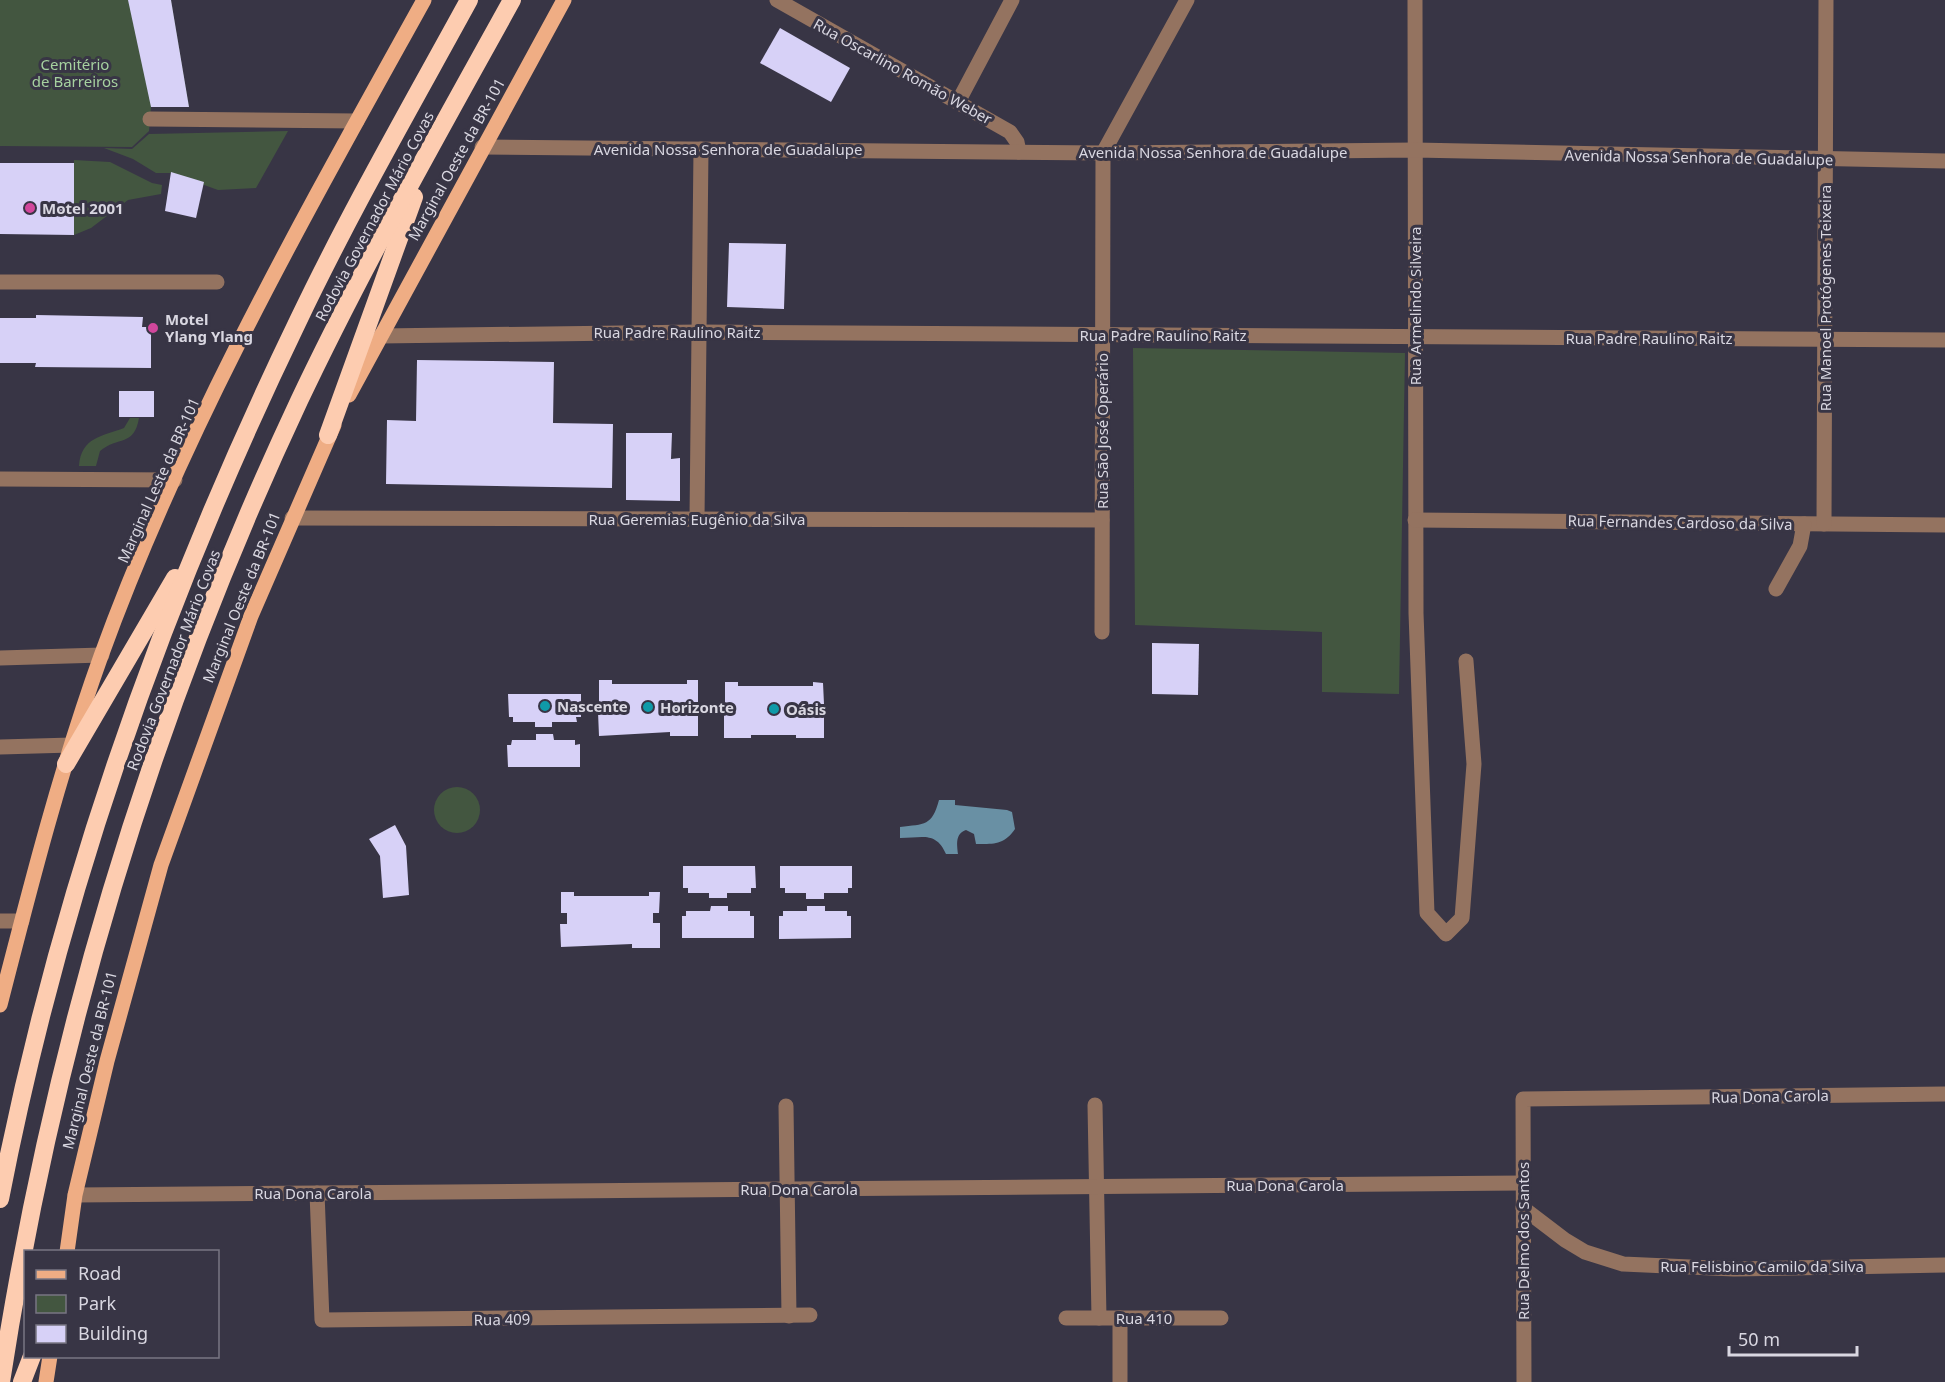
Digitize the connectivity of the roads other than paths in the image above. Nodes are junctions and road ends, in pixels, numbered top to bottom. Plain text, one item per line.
1 (424, 0) edge
2 (469, 0) edge
3 (512, 0) edge
4 (564, 0) edge
5 (777, 0) edge
6 (1012, 0) edge
7 (1187, 0) edge
8 (1415, 0) edge
9 (1826, 0) edge
10 (958, 102) junction
11 (150, 119) dead end
12 (357, 121) junction
13 (433, 142) junction
14 (482, 147) junction
15 (701, 149) junction
16 (1415, 150) junction
17 (1019, 152) junction
18 (1103, 153) junction
19 (1826, 160) junction
20 (1945, 161) edge
21 (0, 282) edge
22 (217, 282) dead end
23 (699, 332) junction
24 (1103, 334) junction
25 (380, 336) junction
26 (1415, 336) junction
27 (1825, 339) junction
28 (1945, 340) edge
29 (328, 435) junction
30 (0, 479) edge
31 (175, 480) junction
32 (292, 518) junction
33 (697, 519) junction
34 (1102, 520) junction
35 (1415, 520) junction
36 (1804, 524) junction
37 (1824, 524) junction
38 (1945, 525) edge
39 (203, 530) junction
40 (1776, 589) dead end
41 (1102, 632) dead end
42 (102, 655) junction
43 (0, 658) edge
44 (1466, 661) dead end
45 (72, 746) junction
46 (0, 747) edge
47 (66, 764) junction
48 (0, 921) edge
49 (22, 921) junction
50 (0, 1005) edge
51 (1945, 1094) edge
52 (1523, 1099) joint
53 (1095, 1105) dead end
54 (786, 1106) dead end
55 (1523, 1183) junction
56 (1096, 1186) junction
57 (787, 1189) junction
58 (317, 1193) junction
59 (75, 1195) junction
60 (0, 1199) edge
61 (1523, 1208) junction
62 (24, 1250) edge
63 (24, 1250) edge
64 (67, 1250) edge
65 (1945, 1265) edge
66 (789, 1316) junction
67 (810, 1316) dead end
68 (1066, 1318) dead end
69 (1100, 1318) junction
70 (1120, 1318) junction
71 (1221, 1318) dead end
72 (31, 1358) edge
73 (50, 1358) edge
74 (2, 1382) edge
75 (22, 1382) edge
76 (46, 1382) edge
77 (1120, 1382) edge
78 (1524, 1382) edge

1 - 12 main road, Marginal Leste da BR-101
2 - 39 highway, Rodovia Governador Mário Covas
3 - 13 highway, Rodovia Governador Mário Covas
4 - 14 main road, Marginal Oeste da BR-101
5 - 10 street, Rua Oscarlino Romão Weber
6 - 10 street
7 - 18 street, Rua São José Operário
8 - 16 street, Rua Armelindo Silveira
9 - 19 street, Rua Manoel Protógenes Teixeira
10 - 17 street, Rua Oscarlino Romão Weber
11 - 12 street
12 - 31 main road, Marginal Leste da BR-101
13 - 29 highway
13 - 63 highway, Rodovia Governador Mário Covas
14 - 15 street, Avenida Nossa Senhora de Guadalupe
14 - 25 main road, Marginal Oeste da BR-101
15 - 17 street, Avenida Nossa Senhora de Guadalupe
15 - 23 street
16 - 18 street, Avenida Nossa Senhora de Guadalupe
16 - 19 street, Avenida Nossa Senhora de Guadalupe
16 - 26 street, Rua Armelindo Silveira
17 - 18 street, Avenida Nossa Senhora de Guadalupe
18 - 24 street, Rua São José Operário
19 - 20 street, Avenida Nossa Senhora de Guadalupe
19 - 27 street, Rua Manoel Protógenes Teixeira
21 - 22 street
23 - 24 street, Rua Padre Raulino Raitz
23 - 25 street, Rua Padre Raulino Raitz
23 - 33 street
24 - 26 street, Rua Padre Raulino Raitz
24 - 34 street, Rua São José Operário
25 - 29 main road, Marginal Oeste da BR-101
26 - 27 street, Rua Padre Raulino Raitz
26 - 35 street, Rua Armelindo Silveira
27 - 28 street, Rua Padre Raulino Raitz
27 - 37 street, Rua Manoel Protógenes Teixeira
29 - 32 main road, Marginal Oeste da BR-101
30 - 31 street
31 - 42 main road, Marginal Leste da BR-101
32 - 33 street, Rua Geremias Eugênio da Silva
32 - 59 main road, Marginal Oeste da BR-101
33 - 34 street, Rua Geremias Eugênio da Silva
34 - 41 street, Rua São José Operário
35 - 36 street, Rua Fernandes Cardoso da Silva
35 - 44 street, Rua Armelindo Silveira
36 - 37 street, Rua Fernandes Cardoso da Silva
36 - 40 street
37 - 38 street, Rua Fernandes Cardoso da Silva
39 - 47 highway
39 - 60 highway, Rodovia Governador Mário Covas
42 - 43 street
42 - 45 main road, Marginal Leste da BR-101
45 - 46 street
45 - 47 main road, Marginal Leste da BR-101
47 - 49 main road, Marginal Leste da BR-101
48 - 49 street
49 - 50 main road, Marginal Leste da BR-101
51 - 52 street, Rua Dona Carola
52 - 55 street, Rua Delmo dos Santos
53 - 56 street
54 - 57 street
55 - 56 street, Rua Dona Carola
55 - 61 street, Rua Delmo dos Santos
56 - 57 street, Rua Dona Carola
56 - 69 street
57 - 58 street, Rua Dona Carola
57 - 66 street
58 - 59 street, Rua Dona Carola
58 - 66 street, Rua 409
59 - 64 main road, Marginal Oeste da BR-101
61 - 65 street, Rua Felisbino Camilo da Silva
61 - 78 street, Rua Delmo dos Santos
62 - 74 highway, Rodovia Governador Mário Covas
66 - 67 street, Rua 409
68 - 69 street, Rua 410
69 - 70 street, Rua 410
70 - 71 street, Rua 410
70 - 77 street
72 - 75 highway
73 - 76 main road

